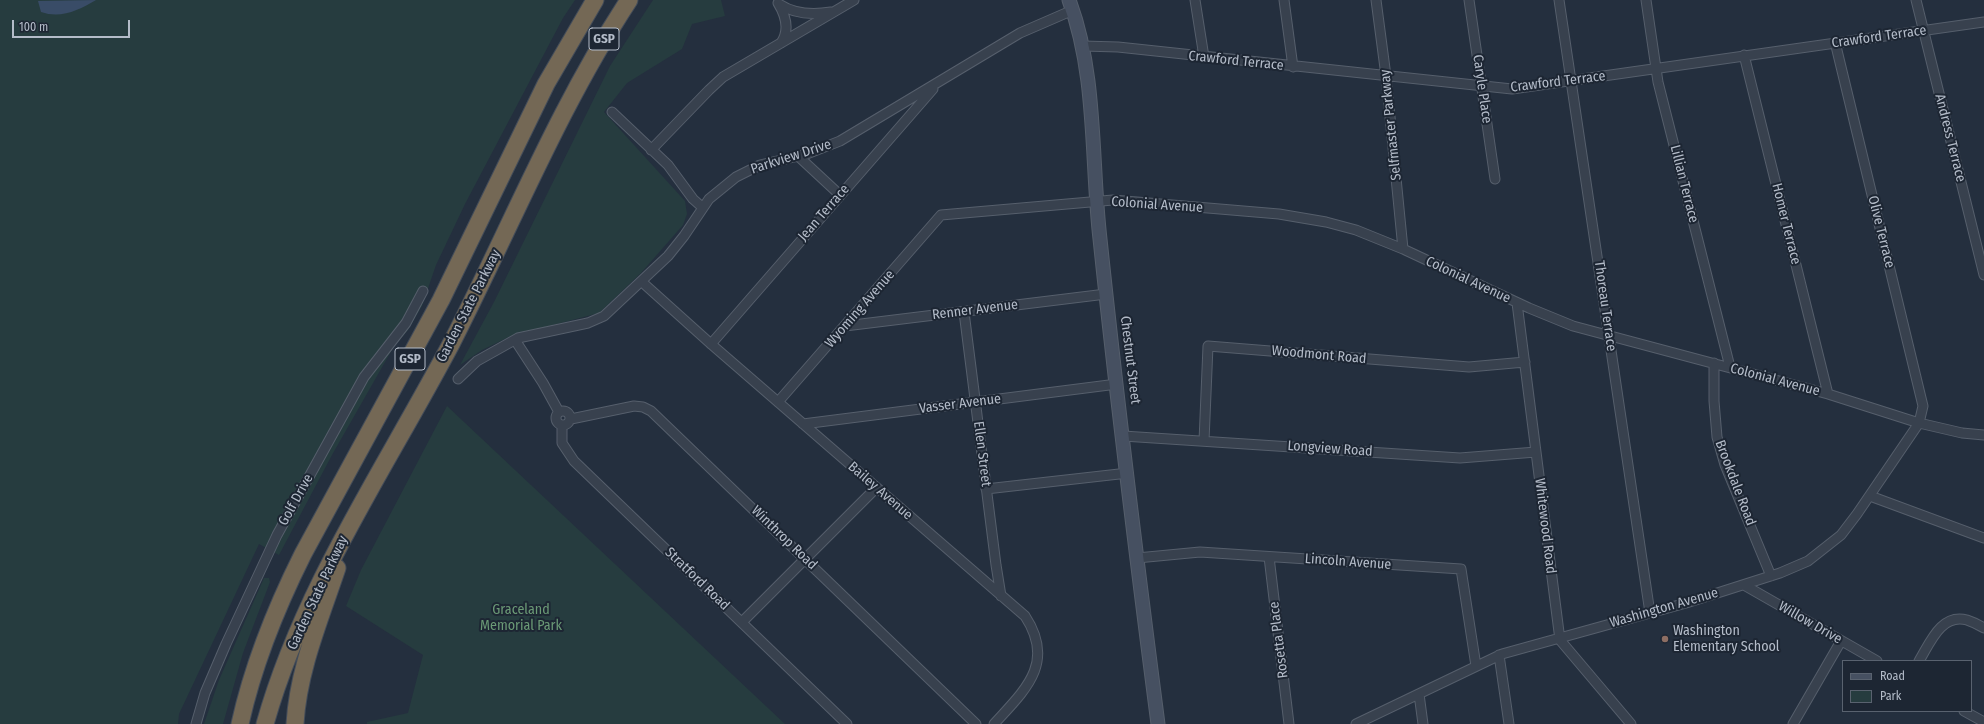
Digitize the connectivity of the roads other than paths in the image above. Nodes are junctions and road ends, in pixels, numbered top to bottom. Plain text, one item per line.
1 (594, 0) edge
2 (854, 0) edge
3 (1195, 0) edge
4 (1284, 0) edge
5 (1376, 0) edge
6 (1469, 0) edge
7 (1560, 0) edge
8 (1646, 0) edge
9 (1916, 0) edge
10 (628, 2) edge
11 (777, 2) edge
12 (1071, 5) edge
13 (838, 10) junction
14 (1984, 22) edge
15 (1923, 31) junction
16 (1835, 42) junction
17 (780, 44) junction
18 (1083, 46) junction
19 (1744, 55) junction
20 (1204, 57) junction
21 (1293, 67) junction
22 (1656, 69) junction
23 (1386, 76) junction
24 (1571, 81) junction
25 (939, 82) junction
26 (1482, 86) junction
27 (612, 112) dead end
28 (651, 150) junction
29 (798, 156) junction
30 (1495, 179) dead end
31 (840, 195) junction
32 (1097, 202) junction
33 (702, 207) junction
34 (941, 215) joint
35 (1403, 249) junction
36 (1984, 275) edge
37 (642, 282) junction
38 (423, 290) dead end
39 (1106, 294) junction
40 (1518, 303) junction
41 (964, 312) junction
42 (845, 326) junction
43 (1609, 335) junction
44 (515, 340) junction
45 (711, 344) junction
46 (1525, 362) junction
47 (1714, 363) junction
48 (1730, 367) junction
49 (458, 380) dead end
50 (1117, 384) junction
51 (1828, 394) junction
52 (778, 402) junction
53 (975, 402) junction
54 (560, 412) junction
55 (571, 419) junction
56 (1919, 423) junction
57 (803, 424) junction
58 (562, 426) junction
59 (1984, 435) edge
60 (1123, 436) junction
61 (1204, 441) junction
62 (1536, 452) junction
63 (1128, 473) junction
64 (876, 488) junction
65 (986, 489) junction
66 (1870, 496) junction
67 (363, 501) junction
68 (1984, 538) edge
69 (1269, 557) junction
70 (806, 558) junction
71 (1137, 558) junction
72 (1771, 576) junction
73 (1744, 585) junction
74 (1002, 596) junction
75 (1650, 613) junction
76 (742, 622) junction
77 (1984, 628) edge
78 (1559, 638) junction
79 (1841, 641) junction
80 (1499, 656) junction
81 (1875, 660) edge
82 (1920, 660) edge
83 (1476, 666) junction
84 (1418, 694) junction
85 (1966, 712) edge
86 (1984, 722) edge
87 (196, 724) edge
88 (240, 724) edge
89 (266, 724) edge
90 (295, 724) edge
91 (847, 724) edge
92 (976, 724) edge
93 (994, 724) edge
94 (1158, 724) edge
95 (1289, 724) edge
96 (1356, 724) edge
97 (1423, 724) edge
98 (1508, 724) edge
99 (1631, 724) edge
100 (1793, 724) edge

1 - 88 highway, Garden State Parkway / GSP
2 - 13 street
3 - 20 street
4 - 21 street
5 - 23 street, Selfmaster Parkway
6 - 26 street, Caryle Place
7 - 24 street, Thoreau Terrace
8 - 22 street, Lillian Terrace
9 - 15 street, Andress Terrace
10 - 67 highway, Garden State Parkway / GSP
11 - 13 street
11 - 17 street
12 - 18 main road, Chestnut Street
12 - 25 street, Parkview Drive
13 - 17 street
14 - 15 street, Crawford Terrace
15 - 16 street, Crawford Terrace
15 - 36 street, Andress Terrace
16 - 19 street, Crawford Terrace
16 - 56 street, Olive Terrace
17 - 28 street
18 - 20 street, Crawford Terrace
18 - 32 main road, Chestnut Street
19 - 22 street, Crawford Terrace
19 - 51 street, Homer Terrace
20 - 21 street, Crawford Terrace
21 - 23 street, Crawford Terrace
22 - 24 street, Crawford Terrace
22 - 48 street, Lillian Terrace
23 - 26 street, Crawford Terrace
23 - 35 street, Selfmaster Parkway
24 - 26 street, Crawford Terrace
24 - 43 street, Thoreau Terrace
25 - 29 street, Parkview Drive
25 - 31 street, Jean Terrace
26 - 30 street, Caryle Place
27 - 28 street
28 - 33 street
29 - 31 street
29 - 33 street, Parkview Drive
31 - 45 street, Jean Terrace
32 - 34 street, Colonial Avenue
32 - 35 street, Colonial Avenue
32 - 39 main road, Chestnut Street
33 - 37 street, Parkview Drive
34 - 42 street, Wyoming Avenue
35 - 40 street, Colonial Avenue
37 - 44 street, Parkview Drive
37 - 45 street, Bailey Avenue
38 - 87 street, Golf Drive
39 - 41 street, Renner Avenue
39 - 50 main road, Chestnut Street
40 - 43 street, Colonial Avenue
40 - 46 street, Whitewood Road
41 - 42 street, Renner Avenue
41 - 53 street, Ellen Street
42 - 52 street, Wyoming Avenue
43 - 47 street, Colonial Avenue
43 - 75 street, Thoreau Terrace
44 - 49 street, Parkview Drive
44 - 54 street
45 - 52 street, Bailey Avenue
46 - 61 street, Woodmont Road
46 - 62 street, Whitewood Road
47 - 48 street, Colonial Avenue
47 - 72 street, Brookdale Road
48 - 51 street, Colonial Avenue
50 - 53 street, Vasser Avenue
50 - 60 main road, Chestnut Street
51 - 56 street, Colonial Avenue
52 - 57 street, Bailey Avenue
53 - 57 street, Vasser Avenue
53 - 65 street, Ellen Street
54 - 55 street
54 - 58 street
55 - 58 street
55 - 70 street, Winthrop Road
56 - 59 street, Colonial Avenue
56 - 66 street, Washington Avenue
57 - 64 street, Bailey Avenue
58 - 76 street, Stratford Road
60 - 61 street, Longview Road
60 - 63 main road, Chestnut Street
61 - 62 street, Longview Road
62 - 78 street, Whitewood Road
63 - 65 street
63 - 71 main road, Chestnut Street
64 - 70 street
64 - 74 street, Bailey Avenue
65 - 74 street, Ellen Street
66 - 68 street
66 - 72 street, Washington Avenue
67 - 89 highway, Garden State Parkway / GSP
67 - 90 highway
69 - 71 street, Lincoln Avenue
69 - 83 street, Lincoln Avenue
69 - 95 street, Rosetta Place
70 - 76 street
70 - 92 street, Winthrop Road
71 - 94 main road, Chestnut Street
72 - 73 street, Washington Avenue
73 - 75 street, Washington Avenue
73 - 79 street, Willow Drive
74 - 93 street, Bailey Avenue
75 - 78 street, Washington Avenue
76 - 91 street, Stratford Road
77 - 82 street
78 - 80 street, Washington Avenue
78 - 99 street
79 - 81 street, Willow Drive
79 - 100 street
80 - 83 street, Washington Avenue
80 - 98 street
83 - 84 street, Washington Avenue
84 - 96 street, Washington Avenue
84 - 97 street
85 - 86 street

